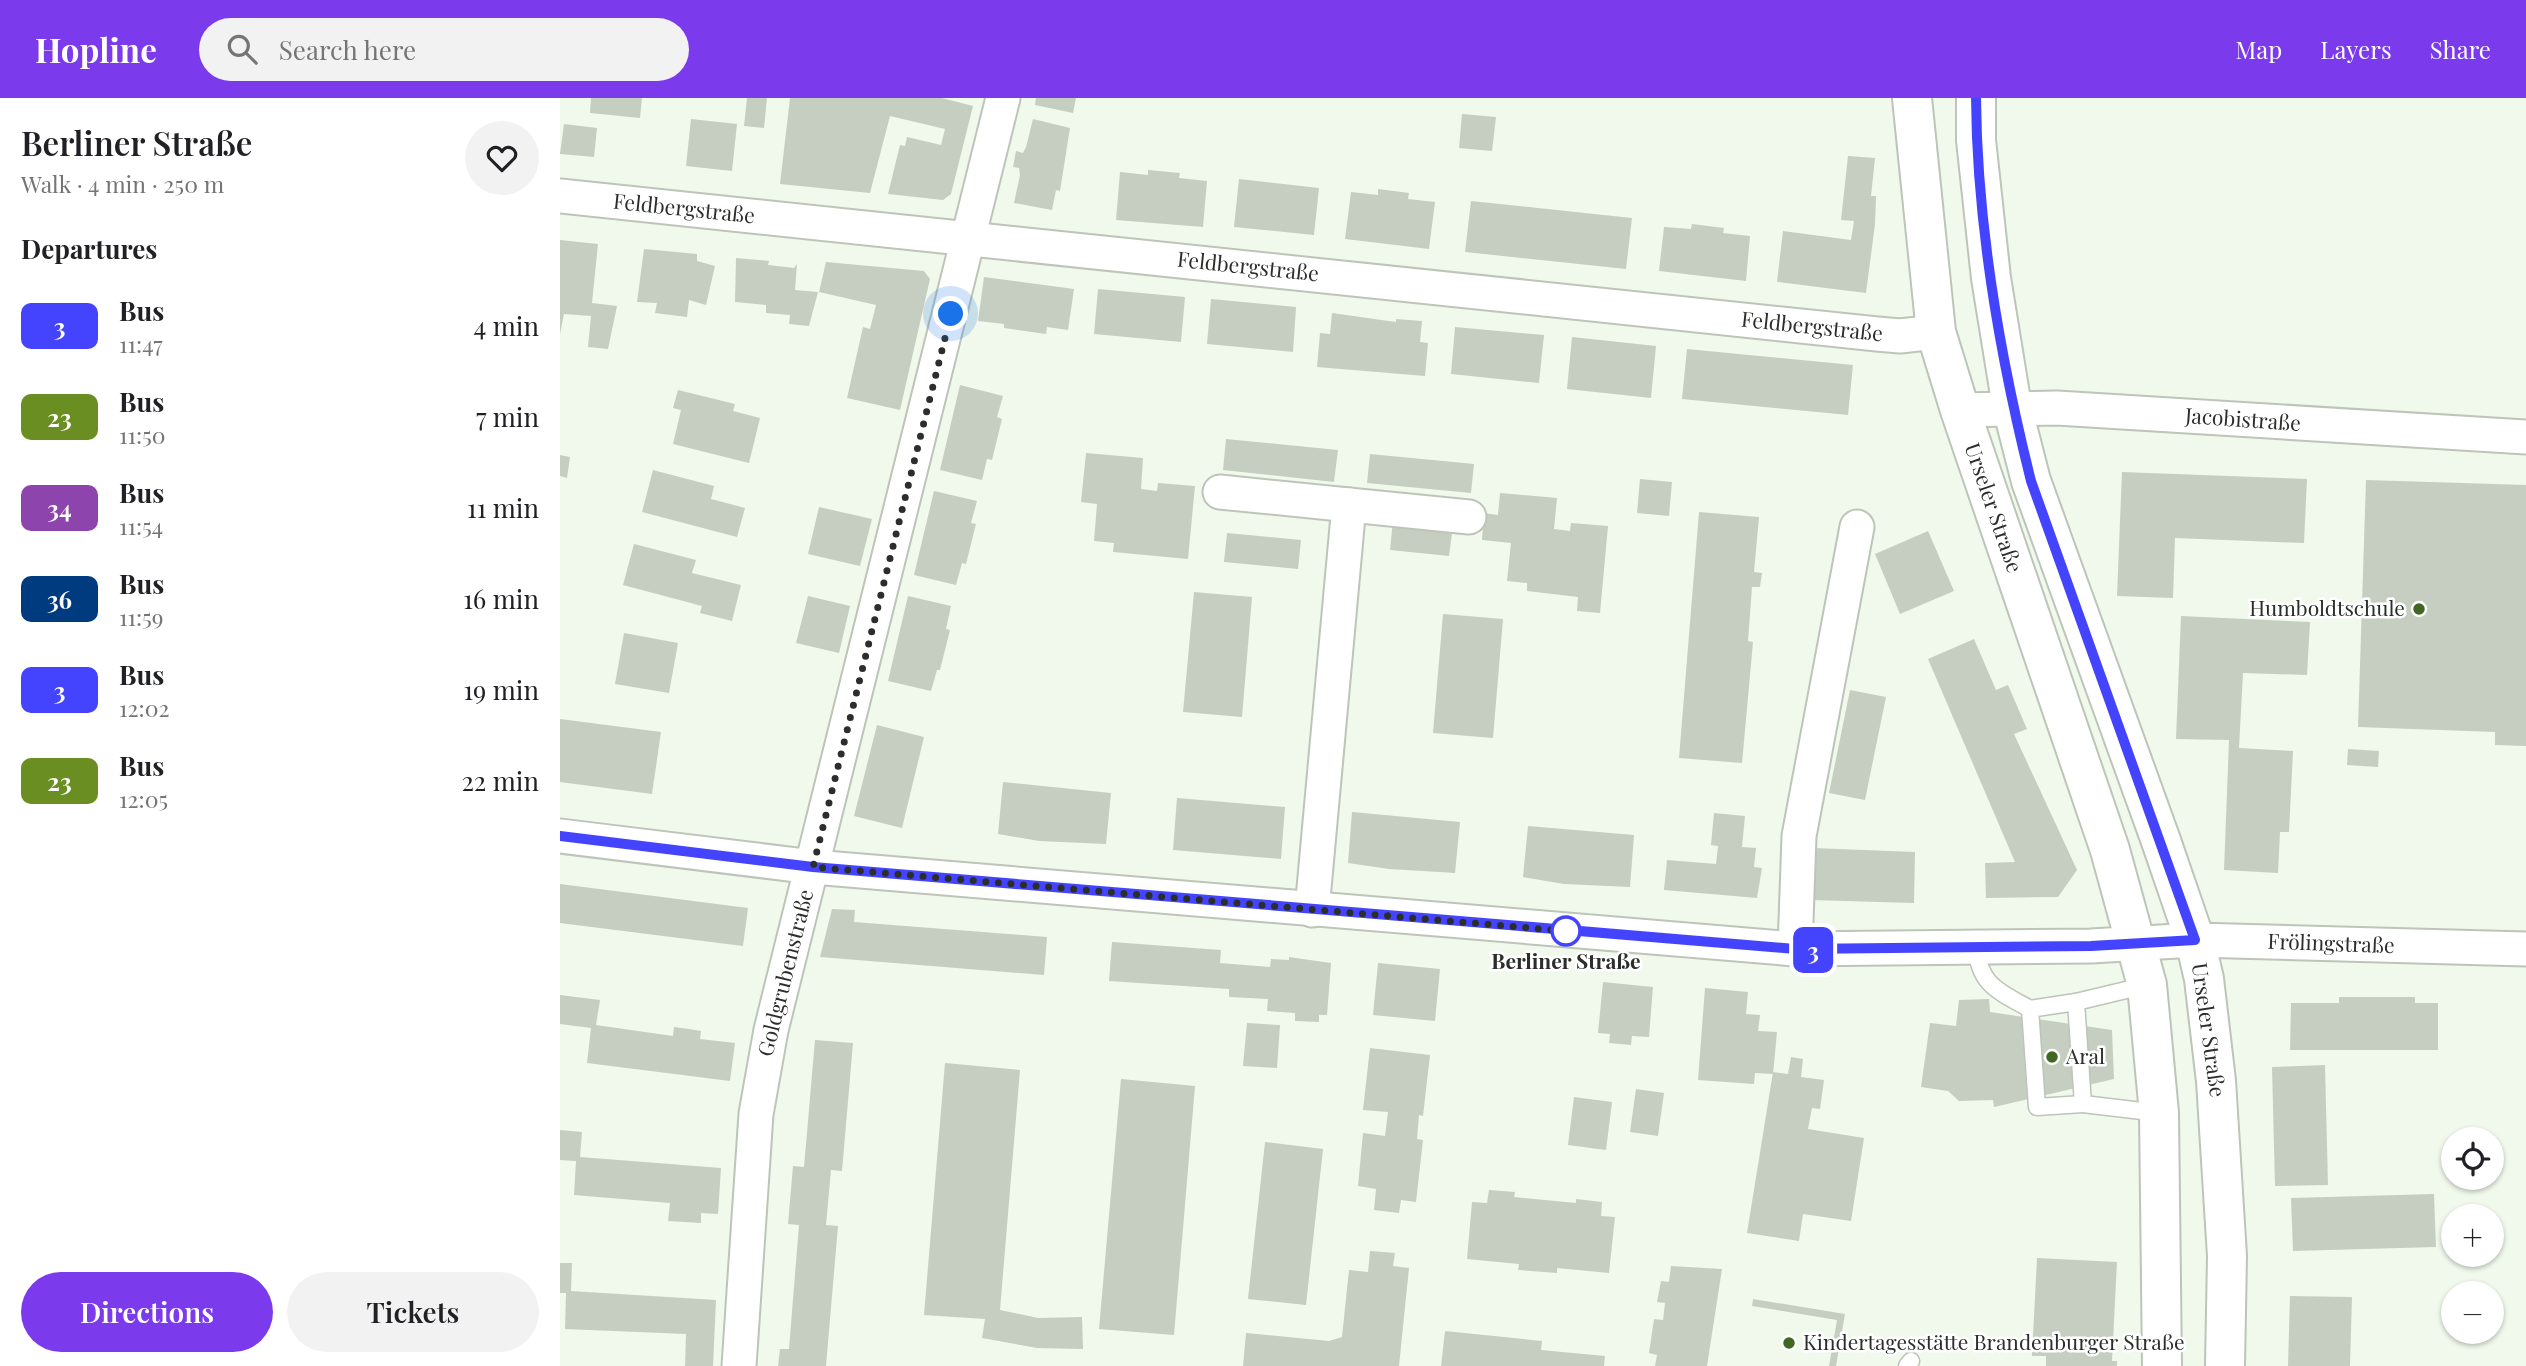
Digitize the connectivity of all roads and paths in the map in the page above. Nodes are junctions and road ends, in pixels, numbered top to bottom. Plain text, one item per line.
1 (1003, 98) edge
2 (1912, 98) edge
3 (1976, 98) edge
4 (560, 196) edge
5 (971, 238) junction
6 (1936, 332) junction
7 (2012, 407) junction
8 (1960, 410) junction
9 (2526, 437) edge
10 (1220, 492) dead end
11 (1349, 505) junction
12 (1469, 517) dead end
13 (1857, 527) dead end
14 (560, 836) edge
15 (813, 867) junction
16 (1312, 910) junction
17 (2195, 940) junction
18 (2137, 943) junction
19 (1976, 946) junction
20 (1795, 949) junction
21 (2526, 949) edge
22 (2147, 985) junction
23 (2076, 1002) junction
24 (2030, 1009) junction
25 (2082, 1104) junction
26 (2159, 1112) junction
27 (740, 1366) edge
28 (2162, 1366) edge
29 (2225, 1366) edge

1 - 5 street, Goldgrubenstraße
2 - 6 street, Urseler Straße
3 - 7 street, Urseler Straße
4 - 5 street, Feldbergstraße
5 - 6 street, Feldbergstraße
5 - 15 street, Goldgrubenstraße
6 - 8 street, Urseler Straße
7 - 8 street, Jacobistraße
7 - 9 street, Jacobistraße
7 - 17 street, Urseler Straße
8 - 18 street, Urseler Straße
10 - 11 street
11 - 12 street
11 - 16 street
13 - 20 street
14 - 15 street
15 - 16 street
15 - 27 street, Goldgrubenstraße
16 - 20 street
17 - 18 street, Frölingstraße
17 - 21 street, Frölingstraße
17 - 29 street, Urseler Straße
18 - 19 street
18 - 22 street, Urseler Straße
19 - 20 street
19 - 24 lane
22 - 23 lane
22 - 26 street, Urseler Straße
23 - 24 lane
23 - 25 lane
24 - 25 lane
25 - 26 lane
26 - 28 street, Urseler Straße

